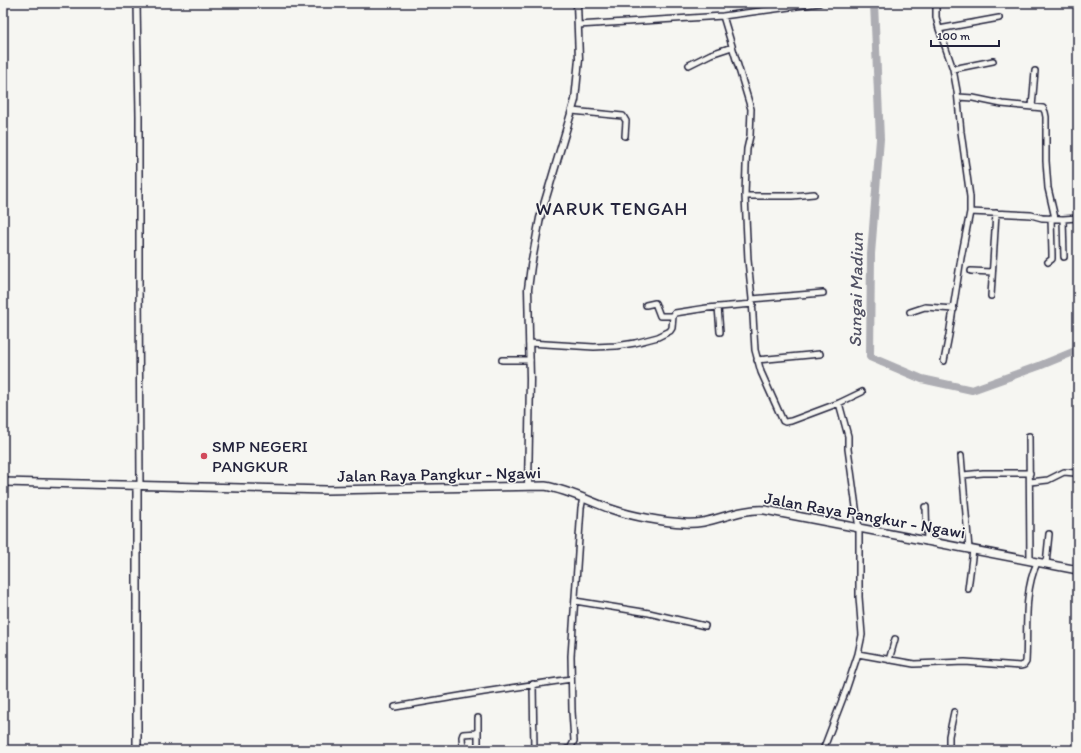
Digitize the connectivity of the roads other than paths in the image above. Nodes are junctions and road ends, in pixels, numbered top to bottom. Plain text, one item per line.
1 (137, 3) edge
2 (577, 3) edge
3 (819, 3) edge
4 (936, 3) edge
5 (723, 16) junction
6 (999, 18) dead end
7 (578, 25) junction
8 (939, 30) junction
9 (732, 47) junction
10 (993, 61) dead end
11 (689, 65) dead end
12 (952, 69) junction
13 (1035, 72) dead end
14 (958, 97) junction
15 (1032, 107) junction
16 (572, 111) junction
17 (625, 136) dead end
18 (814, 194) dead end
19 (745, 196) junction
20 (970, 212) junction
21 (996, 213) junction
22 (1053, 218) junction
23 (1078, 218) edge
24 (1063, 219) junction
25 (1064, 257) dead end
26 (1048, 262) dead end
27 (971, 271) dead end
28 (992, 272) junction
29 (823, 293) dead end
30 (991, 296) dead end
31 (753, 301) junction
32 (646, 305) dead end
33 (718, 307) junction
34 (954, 309) junction
35 (910, 312) dead end
36 (673, 316) junction
37 (720, 332) dead end
38 (529, 343) junction
39 (820, 354) dead end
40 (502, 360) dead end
41 (530, 360) junction
42 (757, 360) junction
43 (944, 361) dead end
44 (862, 392) dead end
45 (839, 403) junction
46 (1029, 436) dead end
47 (961, 456) dead end
48 (1030, 473) junction
49 (1075, 473) dead end
50 (963, 475) junction
51 (3, 482) edge
52 (1030, 482) junction
53 (139, 486) junction
54 (528, 486) junction
55 (583, 498) junction
56 (925, 507) dead end
57 (859, 529) junction
58 (1049, 534) dead end
59 (926, 542) junction
60 (971, 550) junction
61 (1033, 562) junction
62 (1046, 564) junction
63 (1078, 570) edge
64 (968, 589) dead end
65 (575, 601) junction
66 (705, 626) dead end
67 (895, 640) dead end
68 (858, 654) junction
69 (889, 660) junction
70 (571, 679) junction
71 (532, 684) junction
72 (395, 707) dead end
73 (954, 712) dead end
74 (478, 718) dead end
75 (478, 733) junction
76 (137, 750) edge
77 (463, 750) edge
78 (478, 750) edge
79 (534, 750) edge
80 (565, 750) edge
81 (823, 750) edge
82 (949, 750) edge

1 - 53 street
2 - 7 street
3 - 5 street
4 - 8 street
5 - 7 street
5 - 9 street
6 - 8 street
7 - 16 street
8 - 12 street
9 - 11 street
9 - 19 street
10 - 12 street
12 - 14 street
13 - 15 street
14 - 15 street
14 - 20 street
15 - 22 street
16 - 17 street
16 - 38 street
18 - 19 street
19 - 31 street
20 - 21 street
20 - 34 street
21 - 22 street
21 - 28 street
22 - 24 street
22 - 26 street
23 - 24 street
24 - 25 street
27 - 28 street
28 - 30 street
29 - 31 street
31 - 33 street
31 - 42 street
32 - 36 street
33 - 36 street
33 - 37 street
34 - 35 street
34 - 43 street
36 - 38 street
38 - 41 street
39 - 42 street
40 - 41 street
41 - 54 street
42 - 45 street
44 - 45 street
45 - 57 street
46 - 48 street
47 - 50 street
48 - 50 street
48 - 52 street
49 - 52 street
50 - 60 street
51 - 53 main road, Jalan Raya Pangkur - Ngawi
52 - 61 street
53 - 54 main road, Jalan Raya Pangkur - Ngawi
53 - 76 main road
54 - 55 main road, Jalan Raya Pangkur - Ngawi
55 - 57 main road, Jalan Raya Pangkur - Ngawi
55 - 65 street
56 - 59 street
57 - 59 main road, Jalan Raya Pangkur - Ngawi
57 - 68 street
58 - 62 street
59 - 60 main road, Jalan Raya Pangkur - Ngawi
60 - 61 main road, Jalan Raya Pangkur - Ngawi
60 - 64 street
61 - 62 main road, Jalan Raya Pangkur - Ngawi
61 - 69 street
62 - 63 main road, Jalan Raya Pangkur - Ngawi
65 - 66 street
65 - 70 street
67 - 69 street
68 - 69 street
68 - 81 street
70 - 71 street
70 - 80 street
71 - 72 street
71 - 79 street
73 - 82 street
74 - 75 street
75 - 77 street
75 - 78 street

